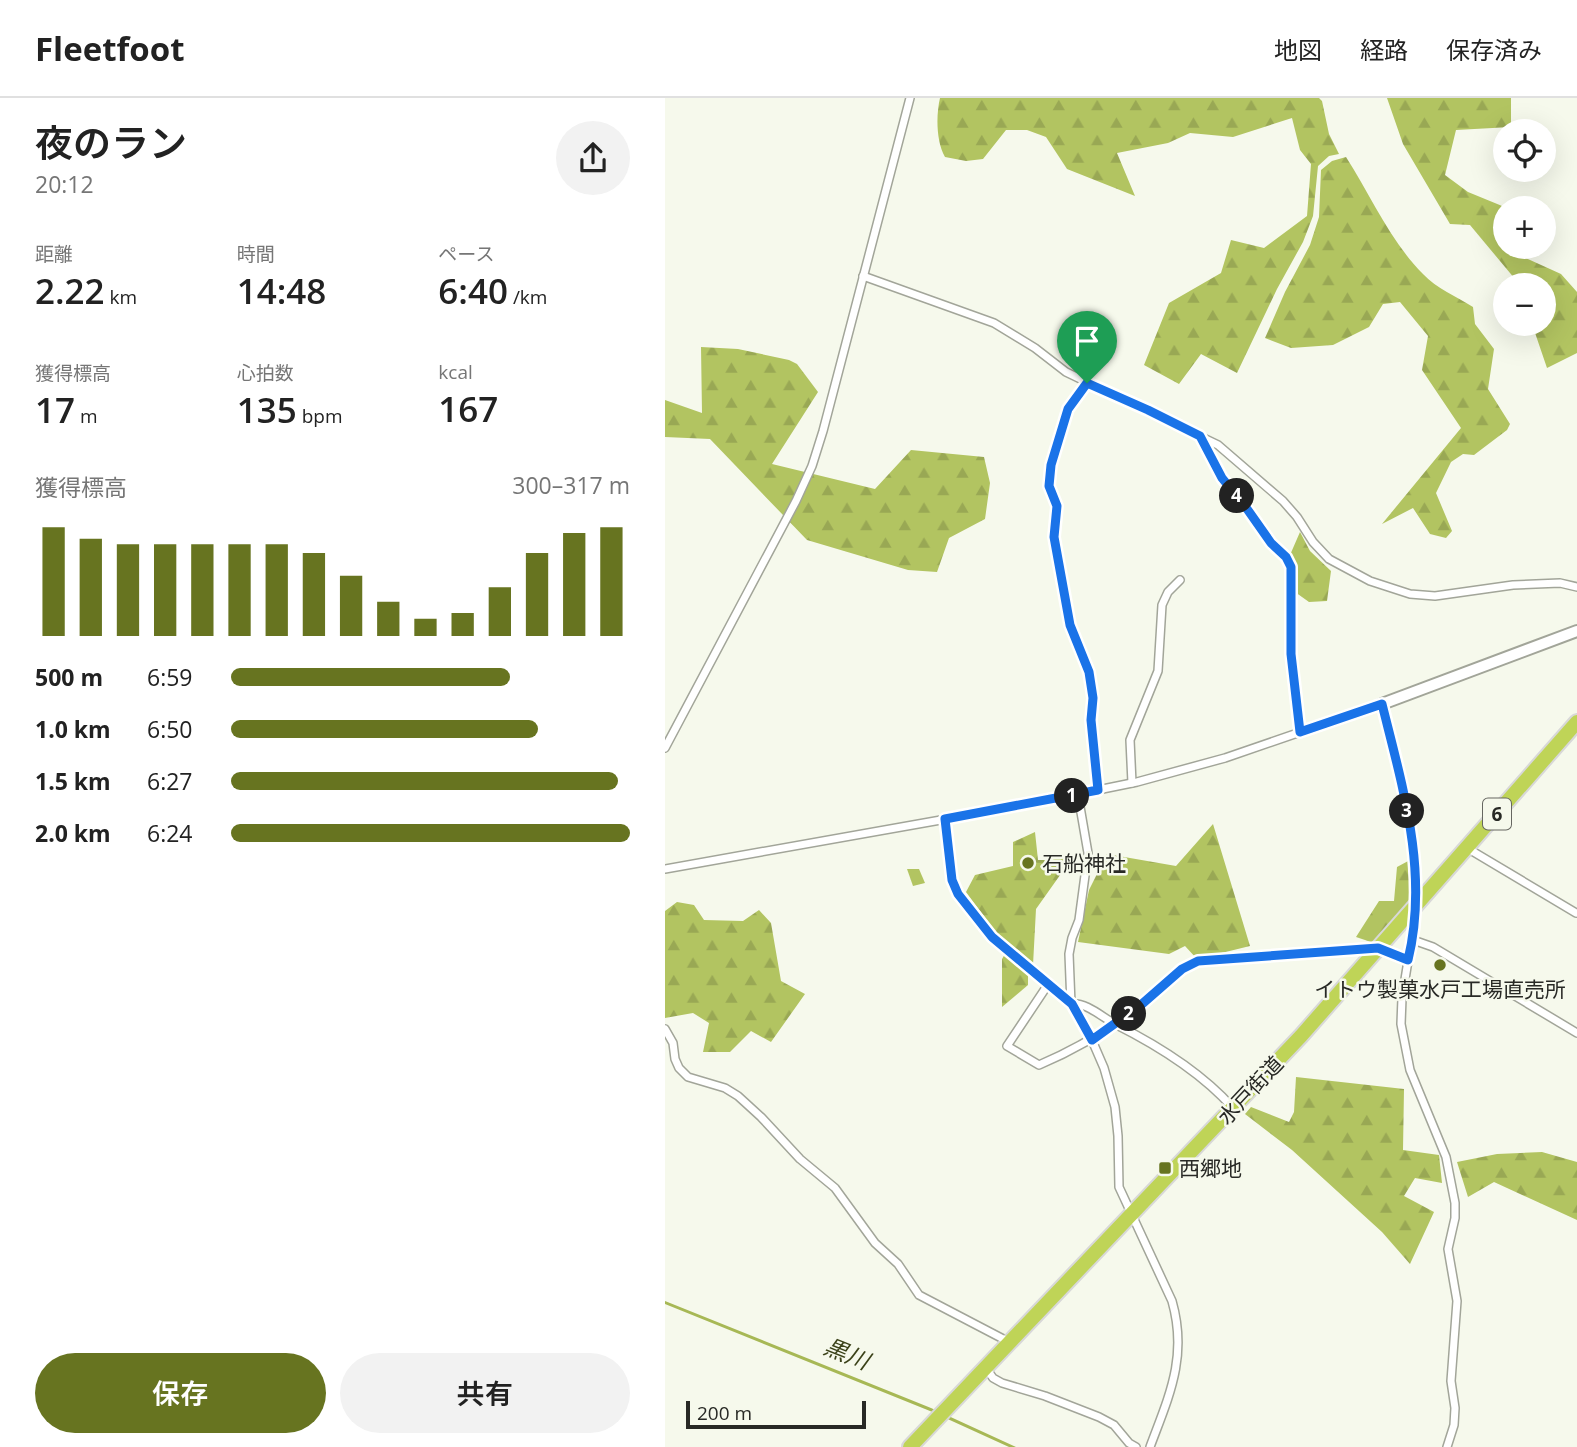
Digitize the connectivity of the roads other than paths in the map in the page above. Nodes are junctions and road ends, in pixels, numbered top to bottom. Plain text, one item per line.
1 (910, 98) edge
2 (863, 276) junction
3 (1087, 383) junction
4 (1200, 436) junction
5 (1180, 580) dead end
6 (1577, 587) edge
7 (1577, 631) edge
8 (1382, 704) junction
9 (1577, 722) edge
10 (1300, 732) junction
11 (665, 748) edge
12 (1132, 783) junction
13 (1098, 790) junction
14 (1078, 795) junction
15 (945, 819) junction
16 (1467, 848) junction
17 (665, 869) edge
18 (1416, 905) junction
19 (1576, 913) edge
20 (1413, 940) junction
21 (1378, 948) junction
22 (1408, 960) junction
23 (1047, 986) junction
24 (1072, 1004) junction
25 (1116, 1024) junction
26 (665, 1029) edge
27 (1577, 1032) edge
28 (1092, 1040) junction
29 (1233, 1108) junction
30 (1132, 1215) junction
31 (1010, 1342) junction
32 (986, 1368) junction
33 (910, 1447) edge
34 (1136, 1447) edge
35 (1150, 1447) edge
36 (1447, 1447) edge

1 - 2 street
2 - 3 street
2 - 11 street
3 - 4 street
3 - 13 street
4 - 6 street
4 - 10 street
5 - 12 street
7 - 8 street
8 - 10 street
8 - 18 street
9 - 16 highway, 水戸街道 / 6
10 - 12 street
12 - 13 street
13 - 14 street
14 - 15 street
14 - 24 street
15 - 17 street
15 - 23 street
16 - 18 highway, 水戸街道 / 6
16 - 19 street
18 - 20 street
18 - 21 highway, 水戸街道 / 6
20 - 22 street
20 - 27 street
21 - 22 street
21 - 25 street
21 - 29 highway, 水戸街道 / 6
22 - 36 street
23 - 24 street
23 - 28 street
24 - 25 street
24 - 28 street
25 - 28 street
25 - 29 street
26 - 31 street
28 - 30 street
29 - 30 highway, 水戸街道 / 6
30 - 31 highway, 水戸街道 / 6
30 - 35 street
31 - 32 highway, 水戸街道 / 6
32 - 33 highway, 水戸街道 / 6
32 - 34 street

